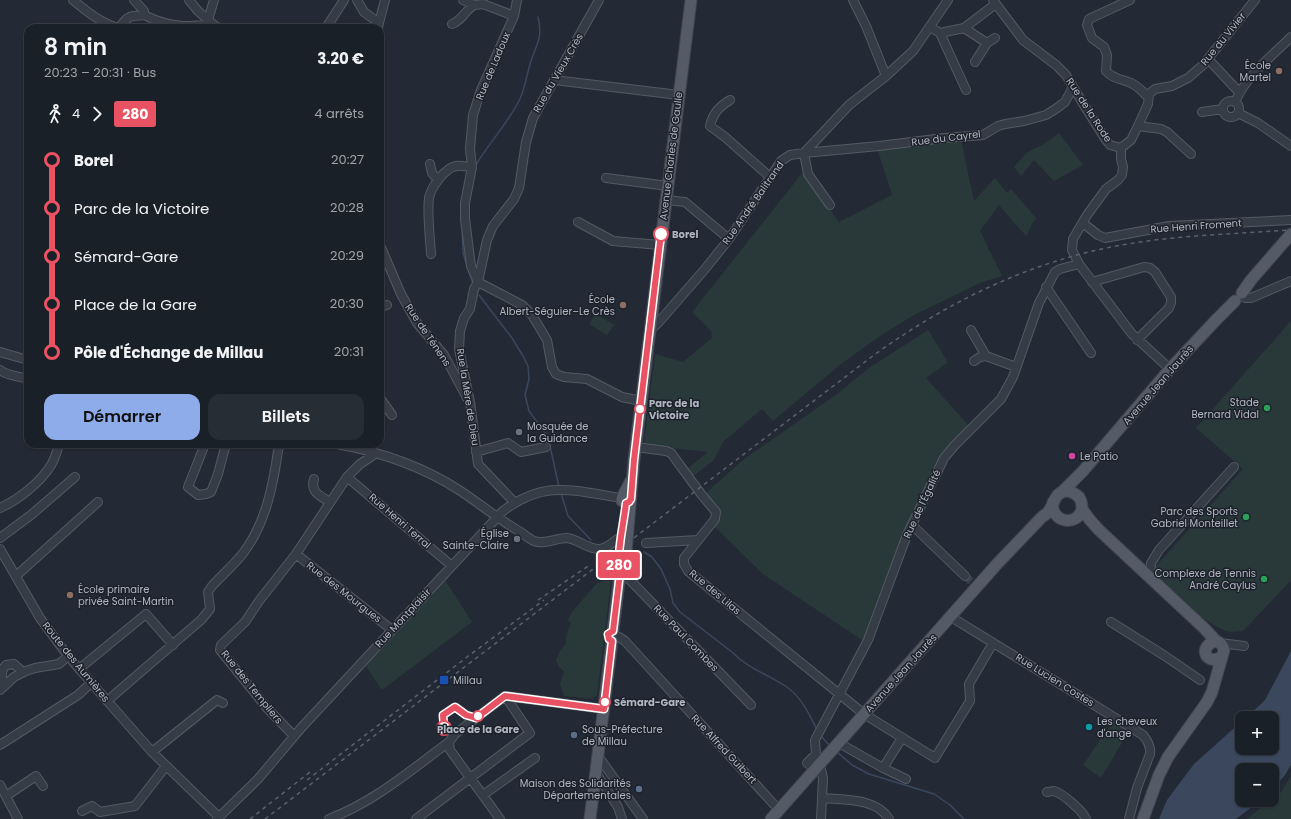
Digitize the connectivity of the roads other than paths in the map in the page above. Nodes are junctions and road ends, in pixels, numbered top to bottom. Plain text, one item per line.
1 (73, 0) edge
2 (134, 0) edge
3 (189, 0) edge
4 (214, 0) edge
5 (344, 0) edge
6 (357, 0) edge
7 (385, 0) edge
8 (463, 0) edge
9 (517, 0) edge
10 (598, 0) edge
11 (690, 0) edge
12 (853, 0) edge
13 (948, 0) edge
14 (1130, 0) edge
15 (1255, 0) edge
16 (993, 3) edge
17 (474, 5) junction
18 (144, 15) junction
19 (514, 16) junction
20 (109, 24) edge
21 (123, 24) edge
22 (173, 24) edge
23 (214, 24) edge
24 (329, 24) edge
25 (378, 24) edge
26 (379, 24) edge
27 (452, 24) dead end
28 (930, 28) junction
29 (964, 28) junction
30 (940, 33) junction
31 (995, 38) dead end
32 (1291, 38) edge
33 (987, 43) junction
34 (1208, 59) junction
35 (975, 62) dead end
36 (886, 76) junction
37 (554, 80) junction
38 (1073, 87) junction
39 (966, 90) dead end
40 (1239, 92) junction
41 (679, 95) junction
42 (1148, 97) junction
43 (730, 100) dead end
44 (1235, 102) junction
45 (1223, 109) junction
46 (1202, 112) dead end
47 (1238, 113) junction
48 (1138, 126) junction
49 (1291, 146) edge
50 (1121, 148) junction
51 (804, 152) junction
52 (1191, 154) dead end
53 (430, 164) dead end
54 (472, 167) junction
55 (770, 177) junction
56 (606, 178) dead end
57 (438, 180) junction
58 (668, 186) junction
59 (666, 200) junction
60 (830, 205) dead end
61 (1291, 220) edge
62 (578, 222) dead end
63 (1083, 223) junction
64 (1289, 238) edge
65 (729, 239) junction
66 (660, 246) junction
67 (384, 254) edge
68 (431, 254) dead end
69 (1079, 264) junction
70 (1291, 281) edge
71 (478, 282) junction
72 (1092, 282) junction
73 (1046, 287) junction
74 (1241, 297) junction
75 (650, 330) junction
76 (971, 330) dead end
77 (1137, 340) junction
78 (0, 352) edge
79 (1091, 353) dead end
80 (986, 356) junction
81 (24, 359) edge
82 (974, 361) dead end
83 (1016, 367) junction
84 (1170, 369) junction
85 (0, 370) edge
86 (24, 378) edge
87 (641, 400) junction
88 (470, 402) junction
89 (384, 404) edge
90 (392, 415) dead end
91 (546, 447) dead end
92 (636, 447) junction
93 (58, 448) edge
94 (203, 448) edge
95 (225, 448) edge
96 (278, 448) edge
97 (369, 448) edge
98 (476, 452) junction
99 (1234, 467) dead end
100 (1083, 471) junction
101 (76, 477) dead end
102 (347, 477) junction
103 (314, 479) dead end
104 (1061, 493) junction
105 (1078, 497) junction
106 (627, 498) junction
107 (12, 502) junction
108 (98, 502) dead end
109 (330, 502) junction
110 (514, 502) junction
111 (1053, 502) junction
112 (0, 508) edge
113 (1082, 509) junction
114 (0, 513) edge
115 (497, 517) junction
116 (1059, 518) junction
117 (1073, 520) junction
118 (912, 525) junction
119 (1032, 527) junction
120 (622, 536) junction
121 (0, 538) edge
122 (698, 540) junction
123 (646, 543) dead end
124 (0, 549) edge
125 (296, 554) junction
126 (1151, 563) junction
127 (452, 566) junction
128 (1139, 566) junction
129 (620, 573) junction
130 (16, 576) junction
131 (965, 576) tunnel mouth
132 (1150, 577) junction
133 (951, 617) junction
134 (1111, 622) dead end
135 (392, 630) junction
136 (615, 636) junction
137 (993, 643) junction
138 (1214, 644) junction
139 (173, 645) junction
140 (68, 656) junction
141 (1219, 658) junction
142 (79, 669) junction
143 (23, 672) junction
144 (1200, 680) dead end
145 (91, 684) junction
146 (2, 688) edge
147 (839, 694) junction
148 (505, 696) junction
149 (107, 701) junction
150 (223, 703) dead end
151 (751, 705) dead end
152 (604, 709) junction
153 (864, 714) junction
154 (294, 736) junction
155 (902, 738) junction
156 (449, 742) junction
157 (839, 743) junction
158 (0, 745) edge
159 (152, 752) junction
160 (598, 756) junction
161 (534, 758) dead end
162 (166, 766) junction
163 (818, 767) junction
164 (883, 768) junction
165 (596, 773) junction
166 (470, 777) junction
167 (906, 779) dead end
168 (0, 785) edge
169 (43, 786) dead end
170 (1047, 792) dead end
171 (6, 796) junction
172 (483, 796) junction
173 (823, 798) junction
174 (779, 810) junction
175 (82, 811) dead end
176 (218, 818) edge
177 (640, 818) edge
178 (18, 819) edge
179 (329, 819) edge
180 (416, 819) edge
181 (500, 819) edge
182 (590, 819) edge
183 (622, 819) edge
184 (771, 819) edge
185 (821, 819) edge
186 (889, 819) edge
187 (1086, 819) edge
188 (1129, 819) edge
189 (1143, 819) edge

1 - 20 street
2 - 18 street
3 - 23 street
4 - 23 street
5 - 24 street
6 - 25 street
7 - 26 street
8 - 17 street
9 - 19 street, Rue de Ladoux
10 - 37 street, Rue du Vieux Crès
11 - 41 main road, Avenue Charles de Gaulle
12 - 36 street
13 - 28 street, Rue André Balitrand
14 - 42 street
15 - 34 street, Rue du Vivier
16 - 29 street
16 - 38 street, Rue de la Rode
17 - 19 street
17 - 27 street
18 - 21 street
18 - 22 street
19 - 54 street, Rue de Ladoux
28 - 30 street
28 - 36 street, Rue André Balitrand
29 - 30 street
29 - 33 street
30 - 39 street
31 - 33 street
32 - 40 street
33 - 35 street
34 - 40 street
34 - 42 street, Rue du Vivier
36 - 51 street, Rue André Balitrand
37 - 41 street
37 - 71 street, Rue du Vieux Crès
38 - 50 street, Rue de la Rode
38 - 51 street, Rue du Cayrel
40 - 44 street
41 - 58 main road, Avenue Charles de Gaulle
42 - 48 street
43 - 55 street
44 - 45 street
44 - 47 street
45 - 46 street
45 - 47 street
47 - 49 street
48 - 50 street
48 - 52 street
50 - 63 street
51 - 55 street, Rue André Balitrand
51 - 60 street
53 - 57 street
54 - 57 street
54 - 71 street, Rue de Ladoux
55 - 65 street, Rue André Balitrand
56 - 58 street
57 - 68 street
58 - 59 main road, Avenue Charles de Gaulle
59 - 65 street
59 - 66 main road, Avenue Charles de Gaulle
61 - 63 street, Rue Henri Froment
62 - 66 street
63 - 69 street
64 - 74 main road, Avenue Jean Jaurès
65 - 75 street, Rue André Balitrand
66 - 75 main road, Avenue Charles de Gaulle
67 - 88 street, Rue de Ténens
69 - 72 street
69 - 73 street, Rue de l'Égalité
70 - 74 street
71 - 87 street
71 - 88 street, Rue la Mère de Dieu
72 - 77 street
72 - 77 street
73 - 79 street
73 - 83 street, Rue de l'Égalité
74 - 84 main road, Avenue Jean Jaurès
75 - 87 main road, Avenue Charles de Gaulle
76 - 80 street
77 - 84 street
78 - 81 street
80 - 82 street
80 - 83 street
83 - 118 street, Rue de l'Égalité
84 - 100 main road, Avenue Jean Jaurès
85 - 86 street
87 - 92 main road, Avenue Charles de Gaulle
88 - 98 street, Rue la Mère de Dieu
89 - 90 street
91 - 98 street
92 - 106 main road, Avenue Charles de Gaulle
92 - 122 street, Rue des Lilas
93 - 107 street
94 - 95 street
96 - 139 street
97 - 102 street
97 - 115 street
98 - 110 street, Rue la Mère de Dieu
99 - 126 street
100 - 104 main road, Avenue Jean Jaurès
100 - 105 main road
101 - 121 street
102 - 109 street
102 - 127 street, Rue Henri Terral
103 - 109 street
104 - 105 main road
104 - 111 main road
105 - 113 main road
106 - 110 street, Rue Montplaisir
106 - 120 main road, Avenue Charles de Gaulle
106 - 129 main road
107 - 112 street
107 - 114 street
108 - 130 street
109 - 125 street
110 - 115 street, Rue Montplaisir
111 - 116 main road
111 - 119 main road, Avenue Jean Jaurès
113 - 117 main road
113 - 128 main road
115 - 120 street
115 - 127 street, Rue Montplaisir
116 - 117 main road
116 - 119 main road, Avenue Jean Jaurès
117 - 138 main road
118 - 131 street
118 - 147 street, Rue de l'Égalité
119 - 133 main road, Avenue Jean Jaurès
120 - 129 main road, Avenue Charles de Gaulle
122 - 123 street
122 - 147 street, Rue des Lilas
124 - 130 street, Route des Aumières
125 - 135 street, Rue des Mourgues
125 - 154 street, Rue des Templiers
126 - 128 street
126 - 132 street
127 - 135 street, Rue Montplaisir
128 - 132 main road
129 - 136 main road
129 - 151 street, Rue Paul Combes
130 - 140 street, Route des Aumières
132 - 138 main road
133 - 137 street, Rue Lucien Costes
133 - 153 main road, Avenue Jean Jaurès
134 - 144 street
135 - 154 street, Rue Montplaisir
136 - 152 main road
136 - 174 street, Rue Alfred Guibert
137 - 155 street, Rue des Lilas
137 - 188 street, Rue Lucien Costes
138 - 141 main road
138 - 141 main road
138 - 141 street
139 - 142 street
139 - 149 street
140 - 142 street, Route des Aumières
140 - 143 street
141 - 189 main road
142 - 145 street, Route des Aumières
143 - 146 street
143 - 146 street
145 - 149 street, Route des Aumières
145 - 158 street
147 - 153 street, Rue des Lilas
147 - 163 street, Rue de l'Égalité
148 - 152 street
148 - 156 street
148 - 166 street
149 - 159 street, Route des Aumières
150 - 159 street
152 - 160 main road
153 - 155 street, Rue des Lilas
153 - 157 main road, Avenue Jean Jaurès
154 - 176 street, Rue Montplaisir
155 - 164 street
156 - 166 street
156 - 179 street
157 - 163 main road, Avenue Jean Jaurès
157 - 164 street
159 - 162 street, Route des Aumières
160 - 165 main road
160 - 177 street
161 - 172 street
162 - 175 street
162 - 176 street, Route des Aumières
163 - 173 street
163 - 174 main road, Avenue Jean Jaurès
164 - 167 street
165 - 182 main road
165 - 183 street
166 - 172 street
166 - 180 street
168 - 171 street
169 - 171 street
170 - 187 street
171 - 178 street
172 - 181 street
173 - 185 street
173 - 186 street
174 - 184 main road, Avenue Jean Jaurès

